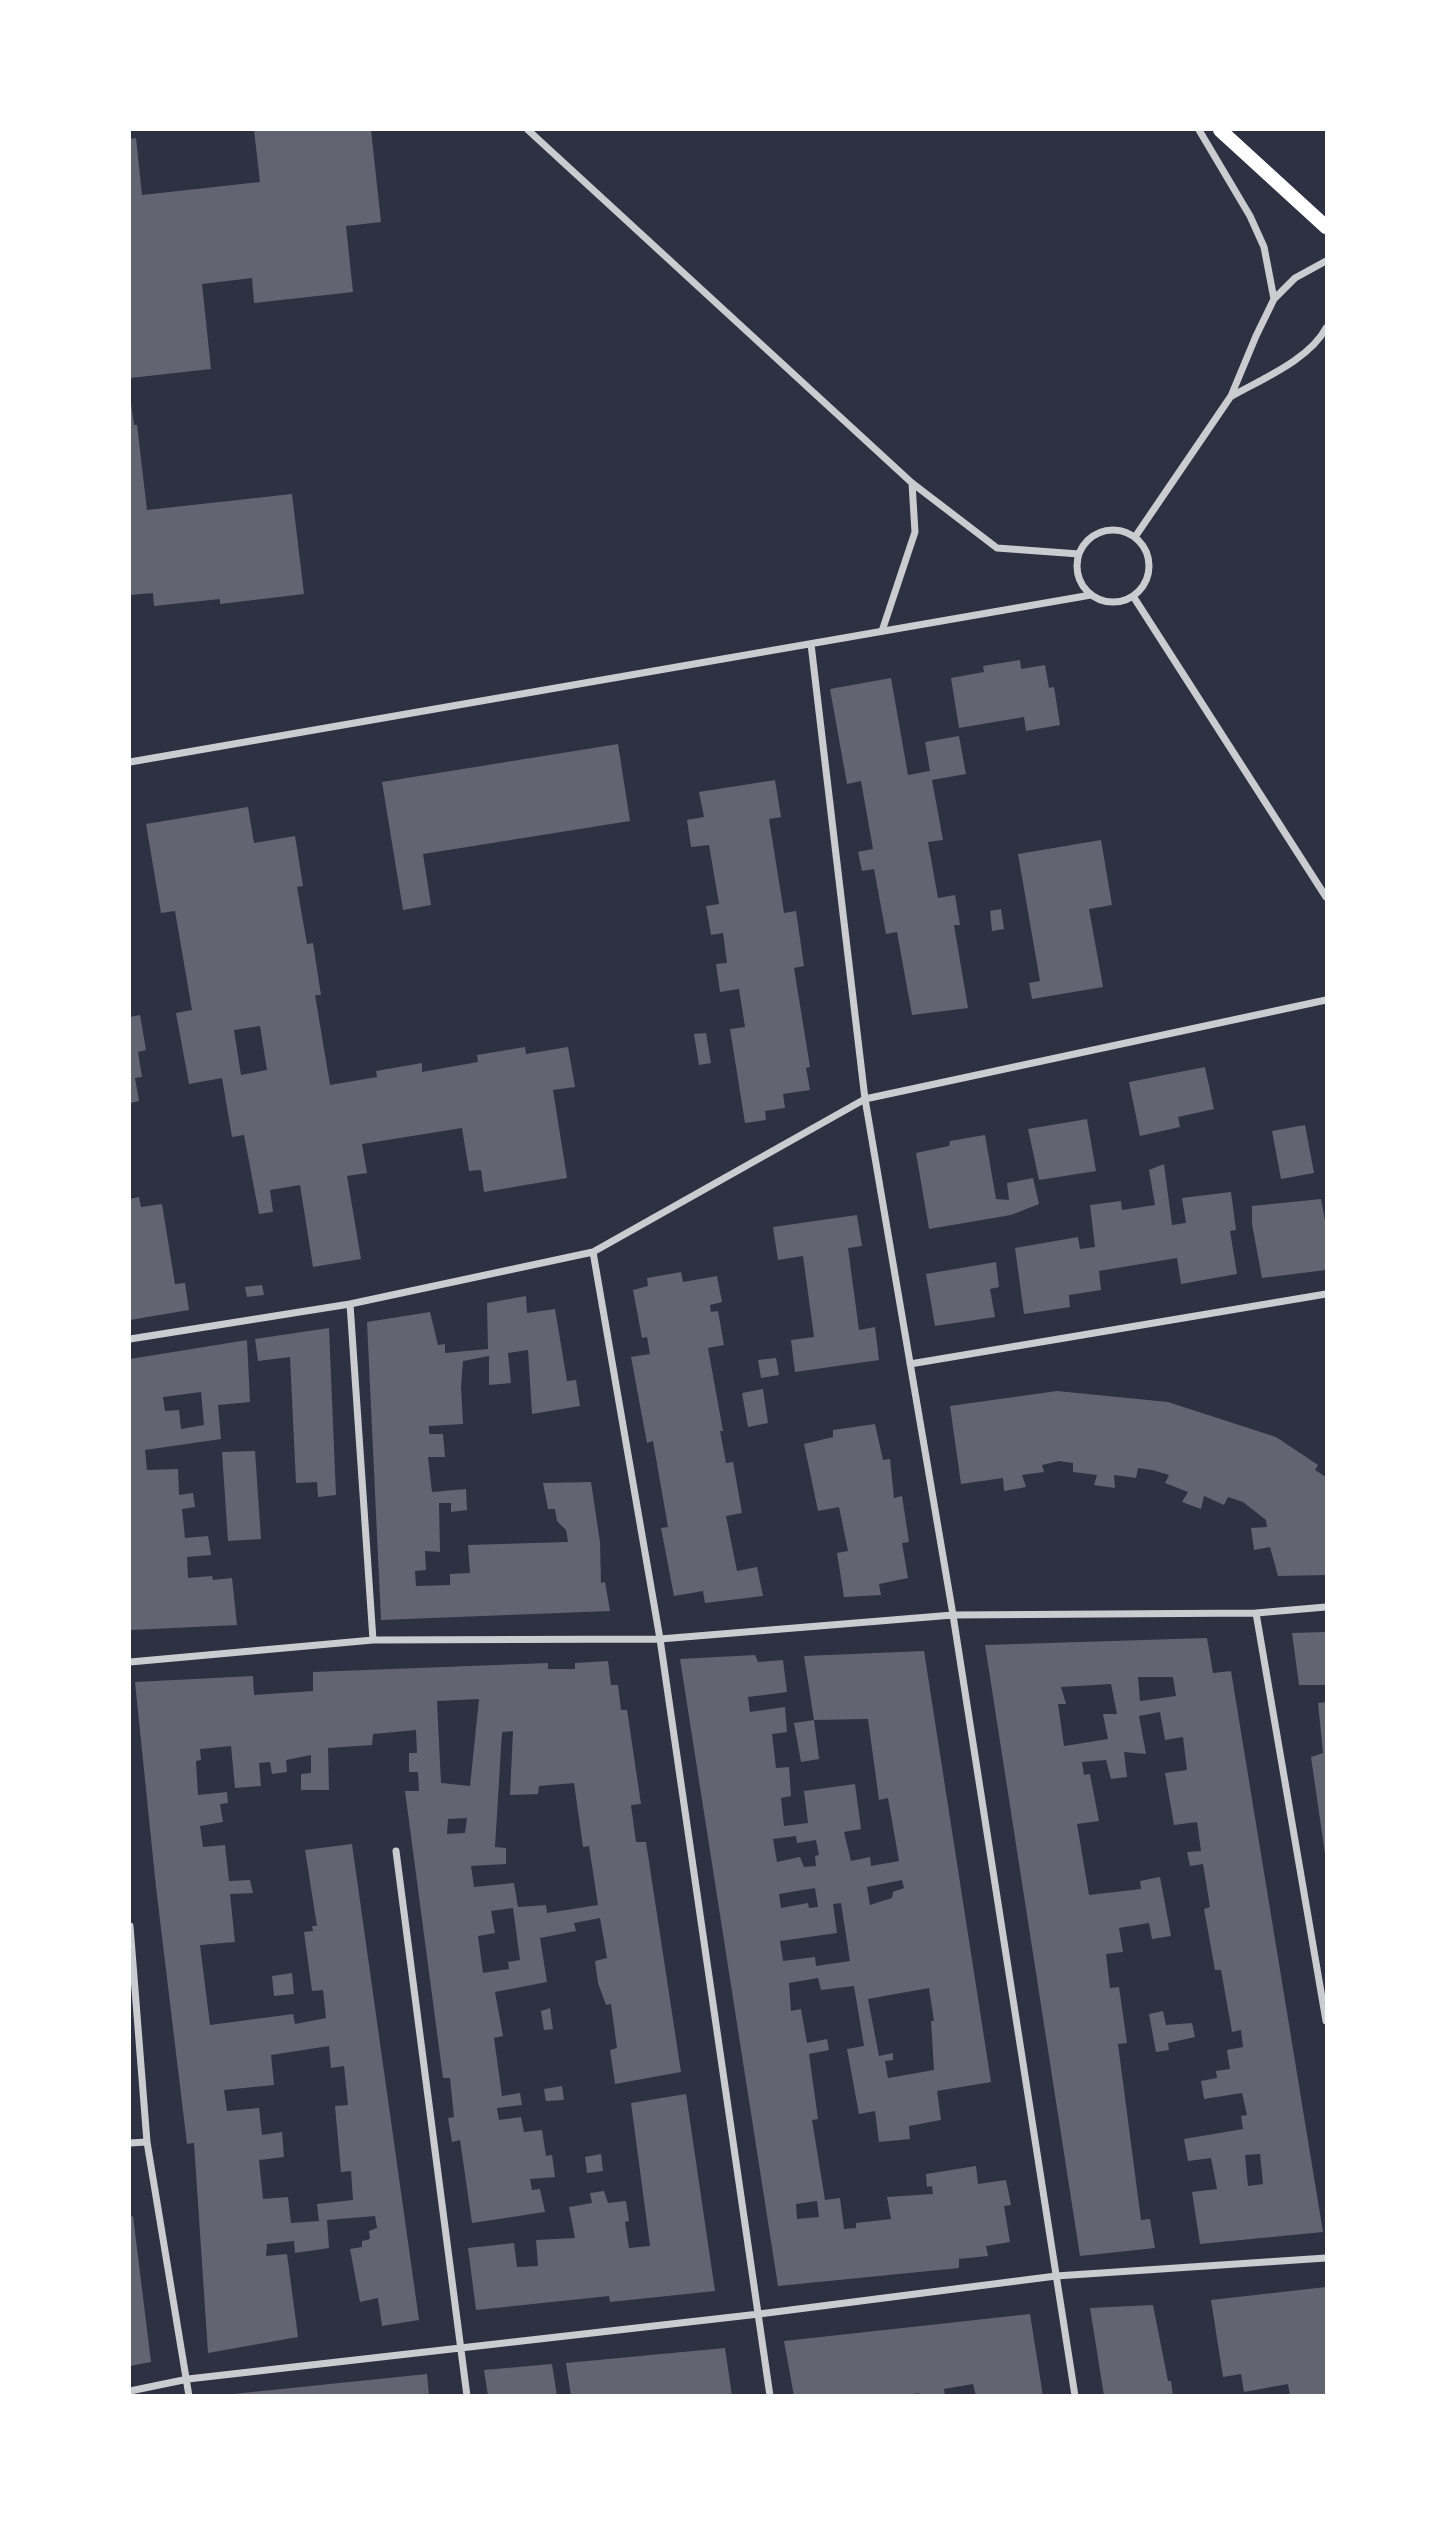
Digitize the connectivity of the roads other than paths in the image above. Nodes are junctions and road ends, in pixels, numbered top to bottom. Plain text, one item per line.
1 (527, 130) edge
2 (1199, 130) edge
3 (1220, 130) edge
4 (1326, 227) edge
5 (1326, 261) edge
6 (1274, 299) junction
7 (1325, 333) edge
8 (1231, 396) junction
9 (912, 483) junction
10 (1135, 537) junction
11 (1079, 554) junction
12 (1091, 595) junction
13 (1133, 596) junction
14 (882, 631) junction
15 (811, 644) junction
16 (130, 762) edge
17 (1326, 897) edge
18 (1326, 1000) edge
19 (864, 1099) junction
20 (593, 1252) junction
21 (1326, 1294) edge
22 (350, 1304) junction
23 (130, 1339) edge
24 (910, 1364) junction
25 (1326, 1607) edge
26 (1256, 1613) junction
27 (953, 1615) junction
28 (660, 1639) junction
29 (373, 1640) junction
30 (130, 1662) edge
31 (396, 1851) dead end
32 (130, 1926) edge
33 (1326, 2021) edge
34 (147, 2142) junction
35 (130, 2143) edge
36 (1326, 2258) edge
37 (1056, 2276) junction
38 (759, 2314) junction
39 (461, 2349) junction
40 (188, 2379) junction
41 (130, 2391) edge
42 (189, 2396) edge
43 (467, 2396) edge
44 (770, 2396) edge
45 (1075, 2396) edge

1 - 9 street
2 - 6 street
3 - 4 main road
5 - 6 street
6 - 8 street
7 - 8 street
8 - 10 street
9 - 11 street
9 - 14 street
10 - 11 street
10 - 13 street
11 - 12 street
12 - 13 street
12 - 14 street
13 - 17 street
14 - 15 street
15 - 16 street
15 - 19 street
18 - 19 street
19 - 20 street
19 - 24 street
20 - 22 street
20 - 28 street
21 - 24 street
22 - 23 street
22 - 29 street
24 - 27 street
25 - 26 street
26 - 27 street
26 - 33 street
27 - 28 street
27 - 37 street
28 - 29 street
28 - 38 street
29 - 30 street
31 - 39 street
32 - 34 street
34 - 35 street
34 - 40 street
36 - 37 street
37 - 38 street
37 - 45 street
38 - 39 street
38 - 44 street
39 - 40 street
39 - 43 street
40 - 41 street
40 - 42 street

